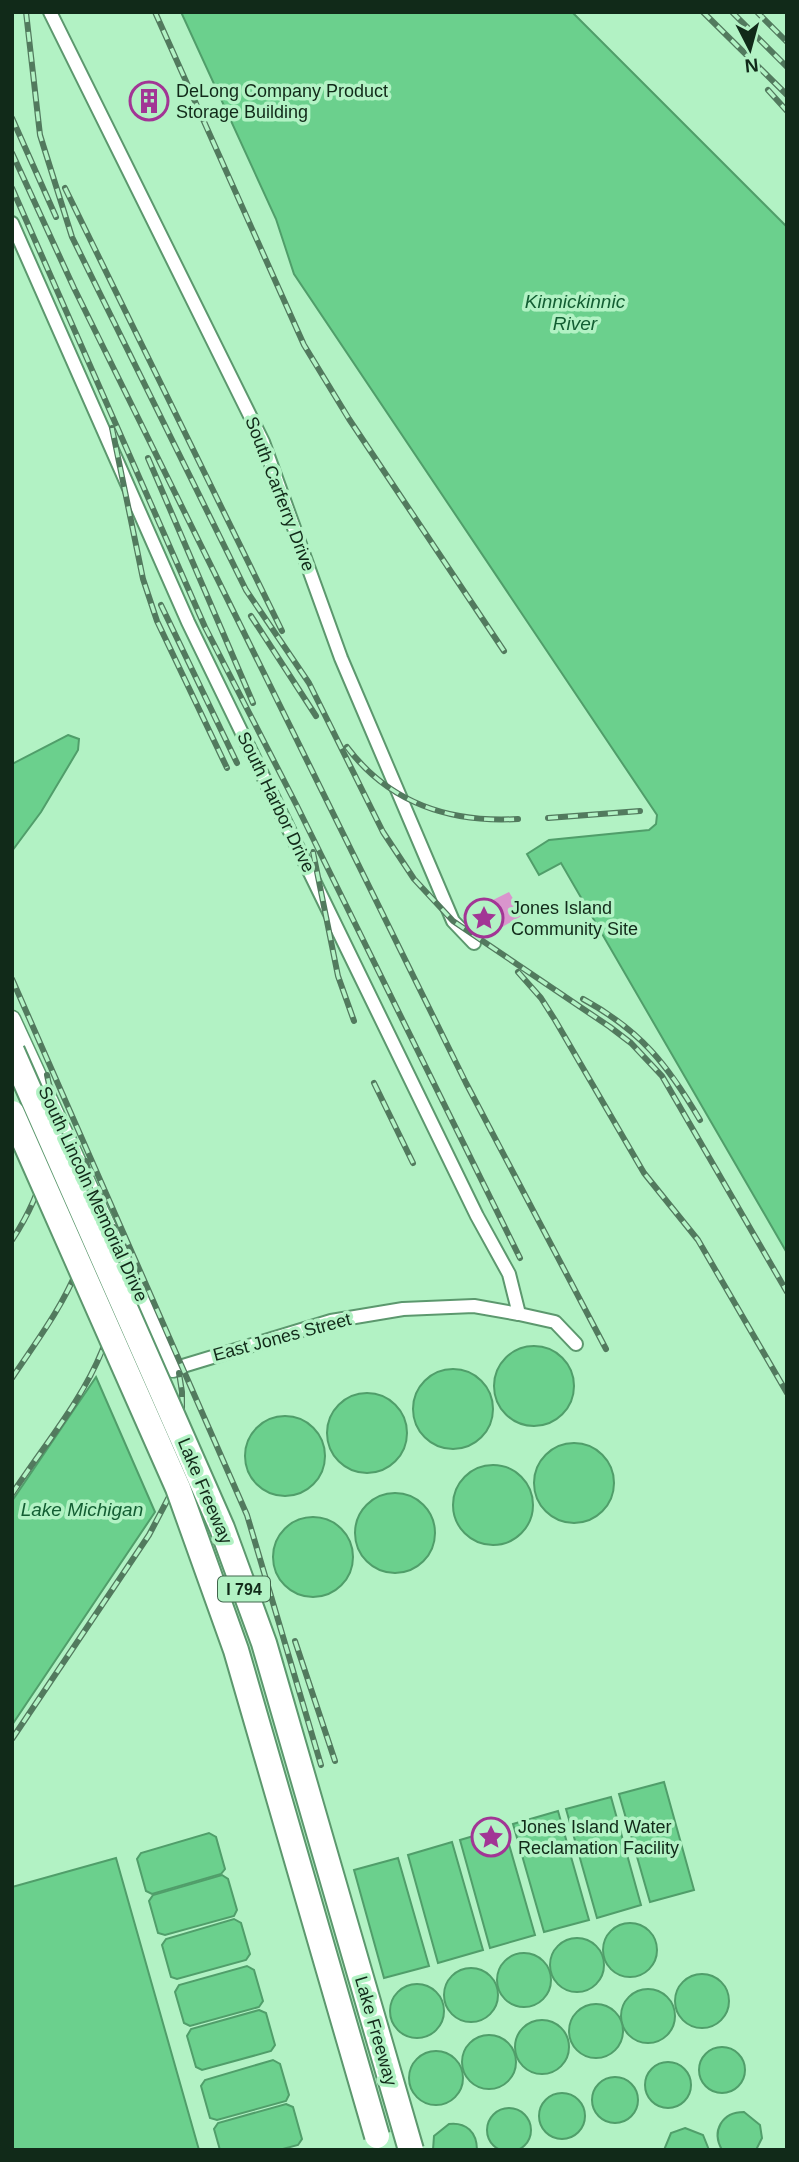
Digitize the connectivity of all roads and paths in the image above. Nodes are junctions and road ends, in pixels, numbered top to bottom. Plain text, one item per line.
1 (50, 12) edge
2 (12, 223) edge
3 (474, 943) dead end
4 (12, 1019) edge
5 (12, 1051) edge
6 (12, 1113) edge
7 (519, 1314) junction
8 (576, 1344) dead end
9 (173, 1369) joint
10 (377, 2136) dead end
11 (411, 2150) edge

1 - 3 street, South Carferry Drive
2 - 7 street, South Harbor Drive
4 - 9 street, South Lincoln Memorial Drive
5 - 11 highway, Lake Freeway / I 794, bridge
6 - 10 highway, Lake Freeway / I 794, bridge
7 - 8 street
7 - 9 street, East Jones Street

